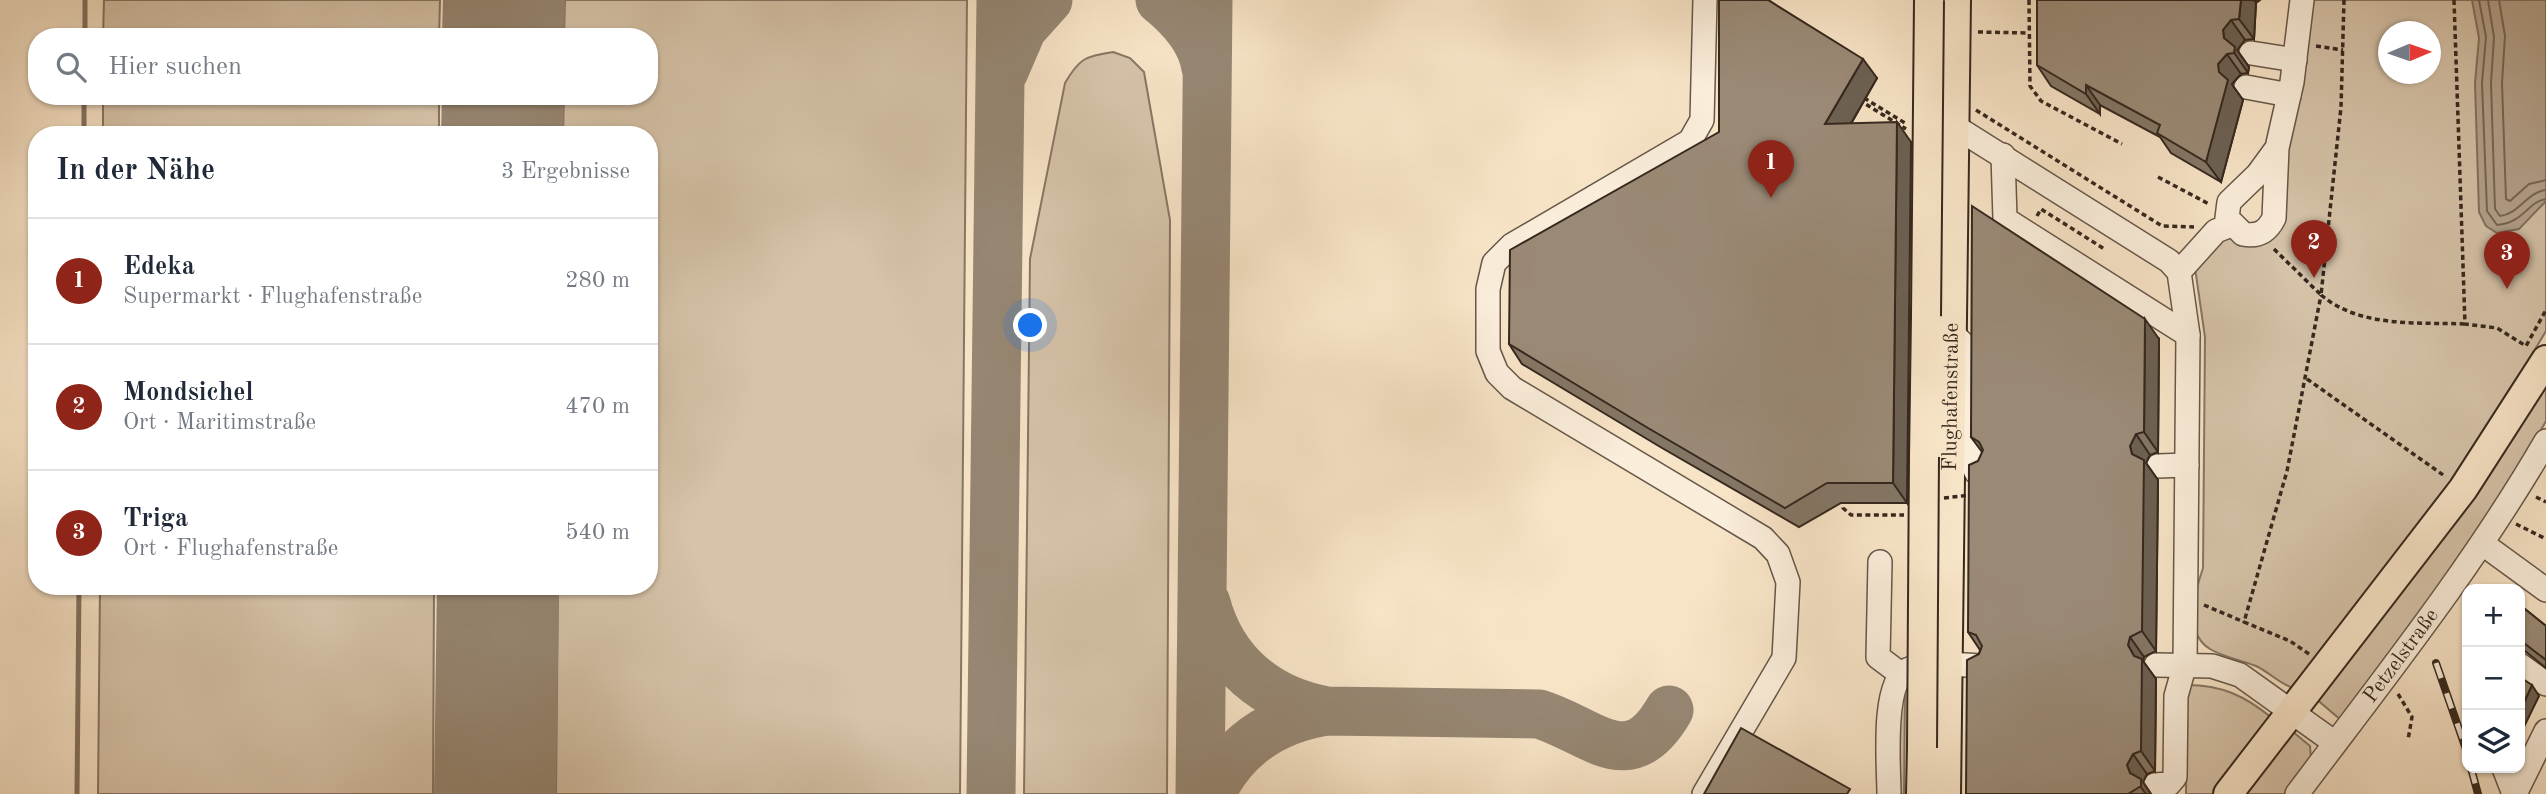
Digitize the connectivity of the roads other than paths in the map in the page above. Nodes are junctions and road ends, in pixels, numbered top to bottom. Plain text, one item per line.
1 (1705, 0) edge
2 (1929, 0) edge
3 (1956, 0) edge
4 (2289, 0) edge
5 (2302, 0) edge
6 (2300, 23) junction
7 (2292, 77) junction
8 (1954, 126) junction
9 (2277, 148) junction
10 (2003, 155) junction
11 (2231, 225) junction
12 (2179, 272) junction
13 (1952, 333) junction
14 (2188, 335) junction
15 (2531, 355) edge
16 (2546, 441) edge
17 (2158, 466) dead end
18 (2187, 466) junction
19 (1983, 471) edge
20 (2483, 544) junction
21 (1880, 562) dead end
22 (2546, 590) edge
23 (2185, 664) junction
24 (2156, 665) dead end
25 (1948, 666) junction
26 (1982, 666) edge
27 (2525, 669) edge
28 (1902, 675) junction
29 (2546, 684) edge
30 (2293, 710) junction
31 (2546, 731) edge
32 (2335, 743) junction
33 (2506, 773) edge
34 (2155, 785) dead end
35 (1704, 794) edge
36 (1889, 794) edge
37 (1921, 794) edge
38 (1946, 794) edge
39 (2228, 794) edge
40 (2297, 794) edge
41 (2514, 794) edge

1 - 35 street
2 - 37 main road, Flughafenstraße, bridge
3 - 8 main road, Flughafenstraße
4 - 6 street
5 - 6 street
6 - 7 street
7 - 7 street
7 - 9 street
8 - 10 street
8 - 13 main road, Flughafenstraße
9 - 11 street
9 - 11 street
10 - 12 street
10 - 14 street
11 - 12 street
12 - 14 street
13 - 19 street
13 - 25 main road, Flughafenstraße
14 - 18 street
15 - 30 main road
16 - 20 street, Petzelstraße
17 - 18 street
18 - 23 street
20 - 22 street
20 - 32 street, Petzelstraße
21 - 28 street
23 - 24 street
23 - 30 street
23 - 34 street
25 - 26 street
25 - 28 street
25 - 38 main road, Flughafenstraße
27 - 29 street
28 - 36 street
30 - 32 street
30 - 39 main road
31 - 41 street
32 - 40 street, Petzelstraße
33 - 41 street

